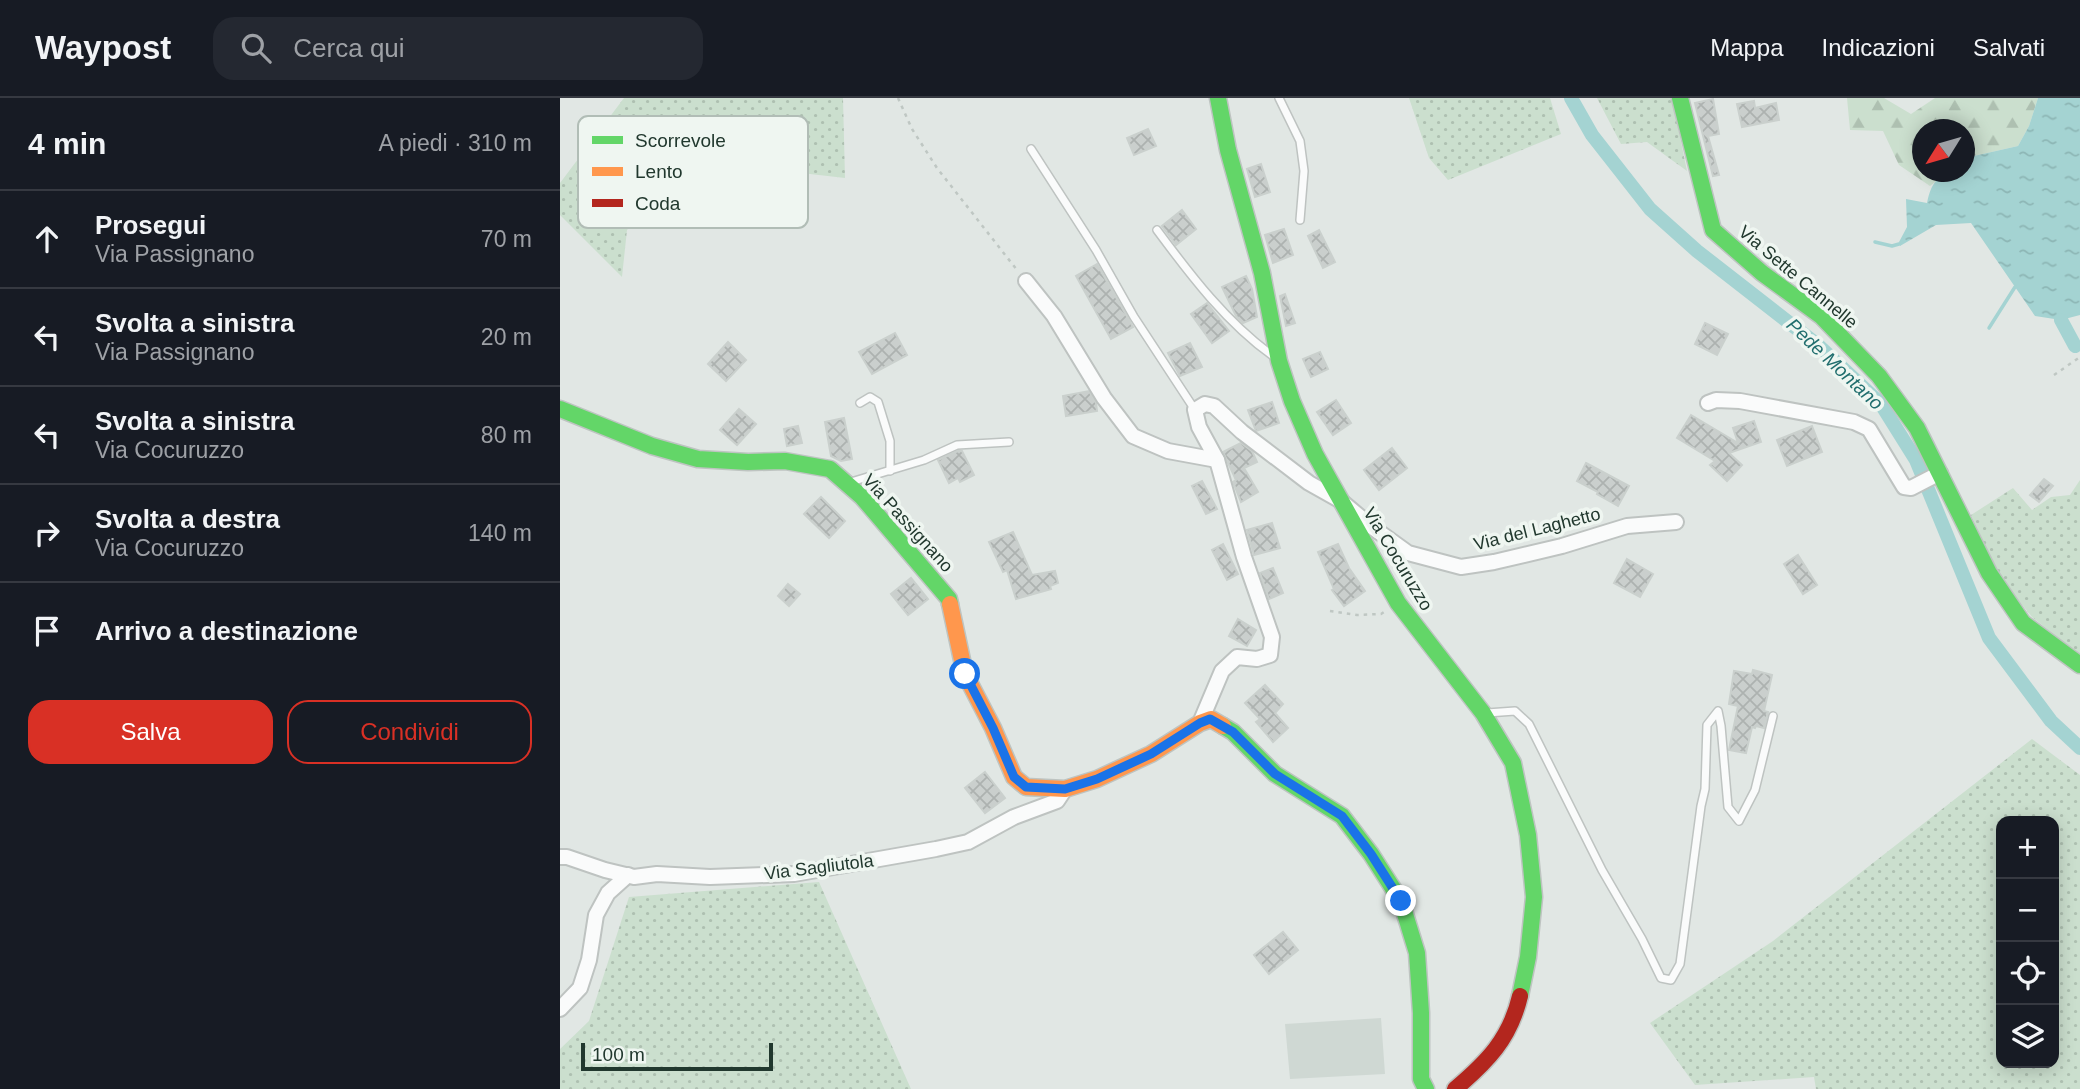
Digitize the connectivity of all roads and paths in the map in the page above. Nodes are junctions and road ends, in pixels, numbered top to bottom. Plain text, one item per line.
1 (898, 98) edge
2 (1218, 98) edge
3 (1279, 98) edge
4 (1680, 98) edge
5 (1031, 149) dead end
6 (1300, 220) dead end
7 (1157, 230) dead end
8 (1026, 281) joint
9 (2080, 357) edge
10 (1279, 361) junction
11 (2054, 375) dead end
12 (1708, 402) dead end
13 (860, 403) dead end
14 (560, 408) edge
15 (1195, 410) junction
16 (1009, 442) dead end
17 (1217, 460) junction
18 (890, 471) junction
19 (1936, 471) junction
20 (847, 484) junction
21 (1341, 501) junction
22 (1676, 522) dead end
23 (1398, 603) junction
24 (1330, 611) dead end
25 (2080, 665) edge
26 (1483, 713) junction
27 (1773, 716) dead end
28 (1200, 723) junction
29 (1065, 789) junction
30 (560, 857) edge
31 (628, 875) junction
32 (560, 1009) edge
33 (1426, 1089) edge
34 (1455, 1089) edge

1 - 8 path
2 - 10 street, Via Cocuruzzo
3 - 6 lane
4 - 19 street, Via Sette Cannelle
5 - 15 lane
7 - 10 lane
8 - 17 street
9 - 11 path
10 - 21 street, Via Cocuruzzo
12 - 19 street
13 - 18 lane
14 - 20 street, Via Passignano
15 - 17 street
15 - 21 street
16 - 18 lane
17 - 28 street
18 - 20 lane
19 - 25 street
20 - 29 street, Via Passignano
21 - 22 street, Via del Laghetto
21 - 23 street, Via Cocuruzzo
23 - 24 path
23 - 26 street, Via Cocuruzzo
26 - 27 lane
26 - 34 street, Via Cocuruzzo
28 - 29 street
28 - 33 street
29 - 31 street, Via Sagliutola
30 - 31 street, Via Sagliutola
31 - 32 street

